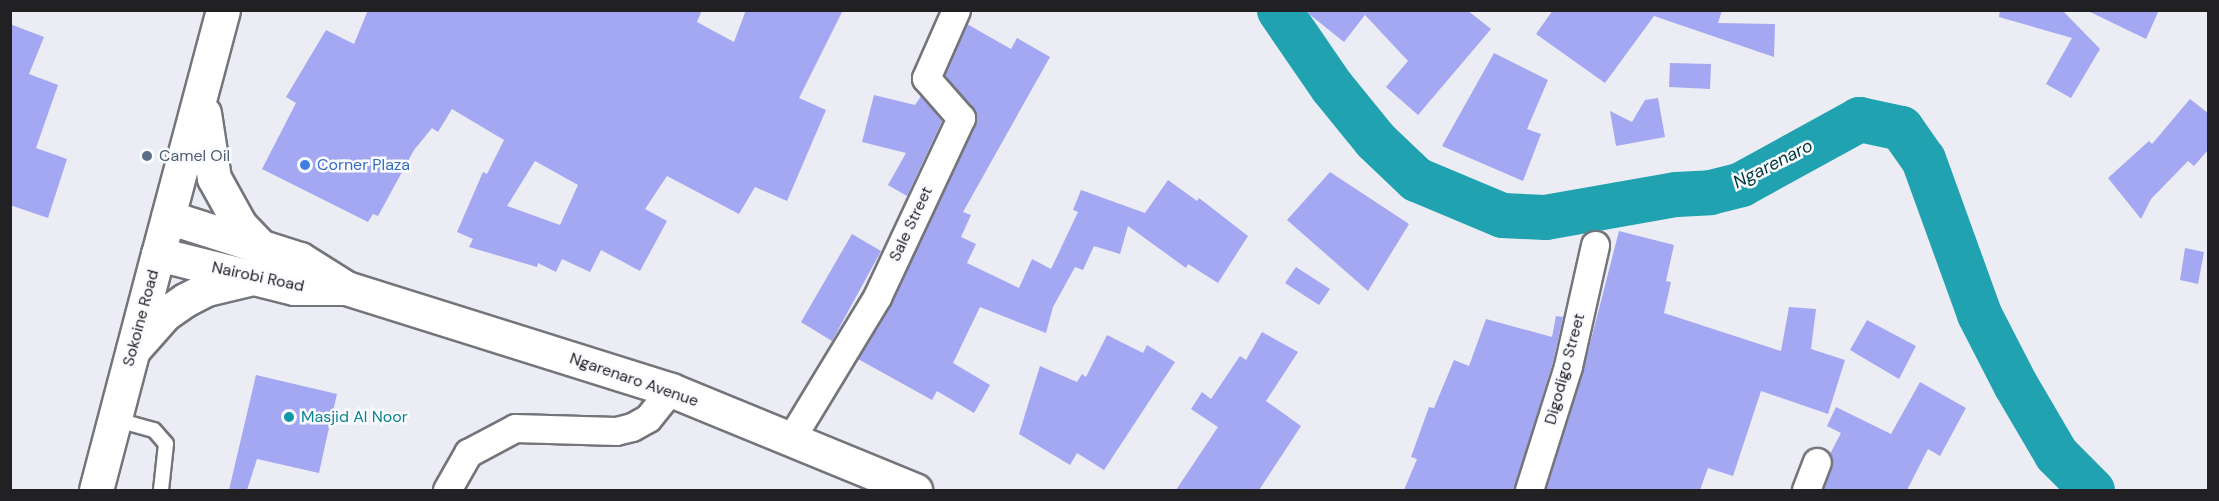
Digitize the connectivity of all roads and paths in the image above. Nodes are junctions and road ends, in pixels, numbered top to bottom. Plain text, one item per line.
1 (223, 10) edge
2 (956, 10) edge
3 (203, 84) junction
4 (168, 217) junction
5 (259, 245) junction
6 (1594, 245) dead end
7 (158, 254) junction
8 (253, 278) junction
9 (346, 288) junction
10 (133, 350) junction
11 (671, 390) junction
12 (114, 420) junction
13 (792, 437) junction
14 (1817, 462) dead end
15 (96, 490) edge
16 (161, 490) edge
17 (447, 490) edge
18 (915, 490) edge
19 (1529, 490) edge
20 (1806, 490) edge

1 - 3 main road, Sokoine Road
2 - 13 street, Sale Street
3 - 4 main road, Sokoine Road
3 - 5 main road
4 - 5 main road, Nairobi Road
4 - 7 main road, Sokoine Road
5 - 9 main road, Nairobi Road
6 - 19 street, Digodigo Street
7 - 8 main road, Nairobi Road
7 - 10 main road, Sokoine Road
8 - 9 main road, Nairobi Road
8 - 10 main road
9 - 11 main road, Ngarenaro Avenue
10 - 12 main road, Sokoine Road
11 - 13 main road, Ngarenaro Avenue
11 - 17 street
12 - 15 main road, Sokoine Road
12 - 16 lane
13 - 18 main road, Ngarenaro Avenue
14 - 20 street

